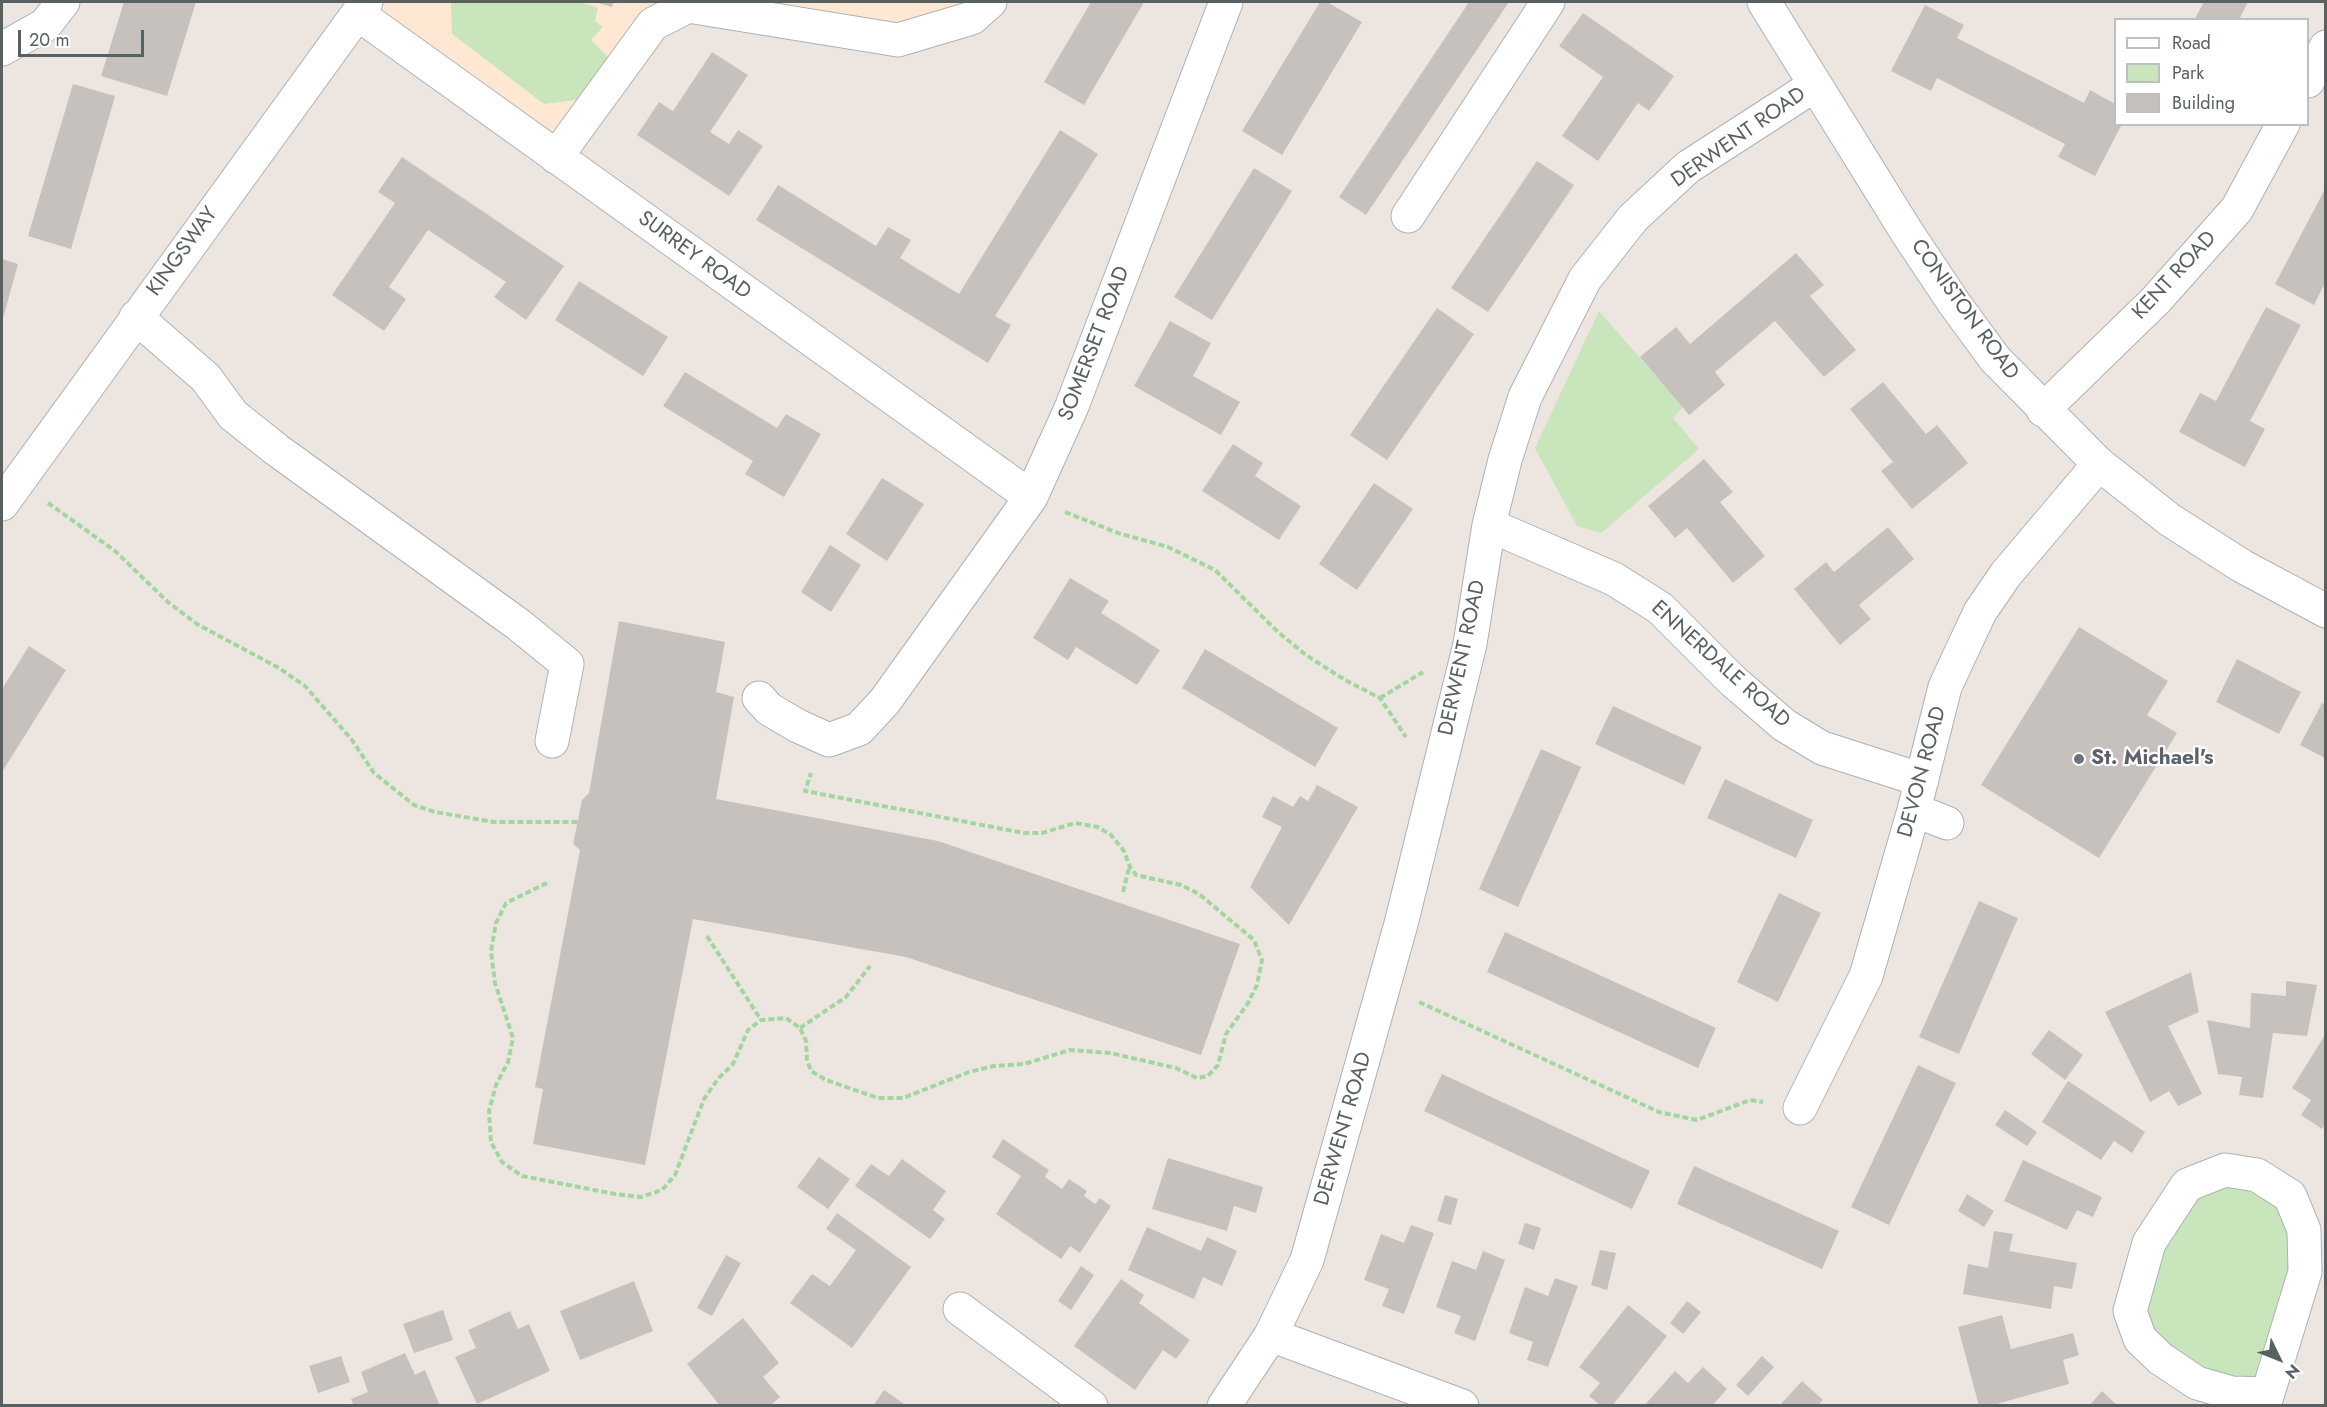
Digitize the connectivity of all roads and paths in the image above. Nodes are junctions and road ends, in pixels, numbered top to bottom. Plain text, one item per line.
1 (63, 2) edge
2 (990, 2) edge
3 (1226, 2) edge
4 (1548, 2) edge
5 (1764, 2) edge
6 (362, 8) edge
7 (2325, 47) edge
8 (2, 49) edge
9 (2309, 77) edge
10 (1815, 85) junction
11 (2282, 126) edge
12 (555, 157) junction
13 (1408, 216) dead end
14 (136, 317) junction
15 (2043, 410) junction
16 (2099, 464) junction
17 (10, 492) edge
18 (1031, 497) junction
19 (1489, 525) junction
20 (2325, 611) edge
21 (759, 698) dead end
22 (552, 741) dead end
23 (814, 768) dead end
24 (1435, 780) junction
25 (1918, 795) junction
26 (578, 822) dead end
27 (1947, 823) dead end
28 (1130, 867) junction
29 (547, 883) dead end
30 (1123, 892) dead end
31 (707, 936) dead end
32 (870, 966) dead end
33 (1383, 990) junction
34 (761, 1020) junction
35 (800, 1028) junction
36 (1800, 1108) joint
37 (960, 1309) dead end
38 (1271, 1335) junction
39 (2265, 1400) edge
40 (1091, 1406) edge
41 (1224, 1406) edge
42 (1462, 1406) edge

1 - 8 street
2 - 12 street
3 - 18 street, SOMERSET ROAD
4 - 13 street
5 - 10 street, CONISTON ROAD
6 - 12 street, SURREY ROAD
6 - 14 street, KINGSWAY
7 - 9 street
10 - 15 street, CONISTON ROAD
10 - 19 street, DERWENT ROAD
11 - 15 street, KENT ROAD
12 - 18 street, SURREY ROAD
14 - 17 street, KINGSWAY
14 - 22 street
15 - 16 street, CONISTON ROAD
16 - 20 street, CONISTON ROAD
16 - 25 street, DEVON ROAD
17 - 26 path
18 - 21 street, SOMERSET ROAD
18 - 24 path
19 - 24 street, DERWENT ROAD
19 - 25 street, ENNERDALE ROAD
23 - 28 path
24 - 33 street, DERWENT ROAD
25 - 27 street, ENNERDALE ROAD
25 - 36 street, DEVON ROAD
28 - 30 path
28 - 35 path
29 - 34 path
31 - 34 path
32 - 35 path
33 - 36 path
33 - 38 street, DERWENT ROAD
34 - 35 path
37 - 40 street
38 - 41 street, DERWENT ROAD
38 - 42 street
39 - 39 street

